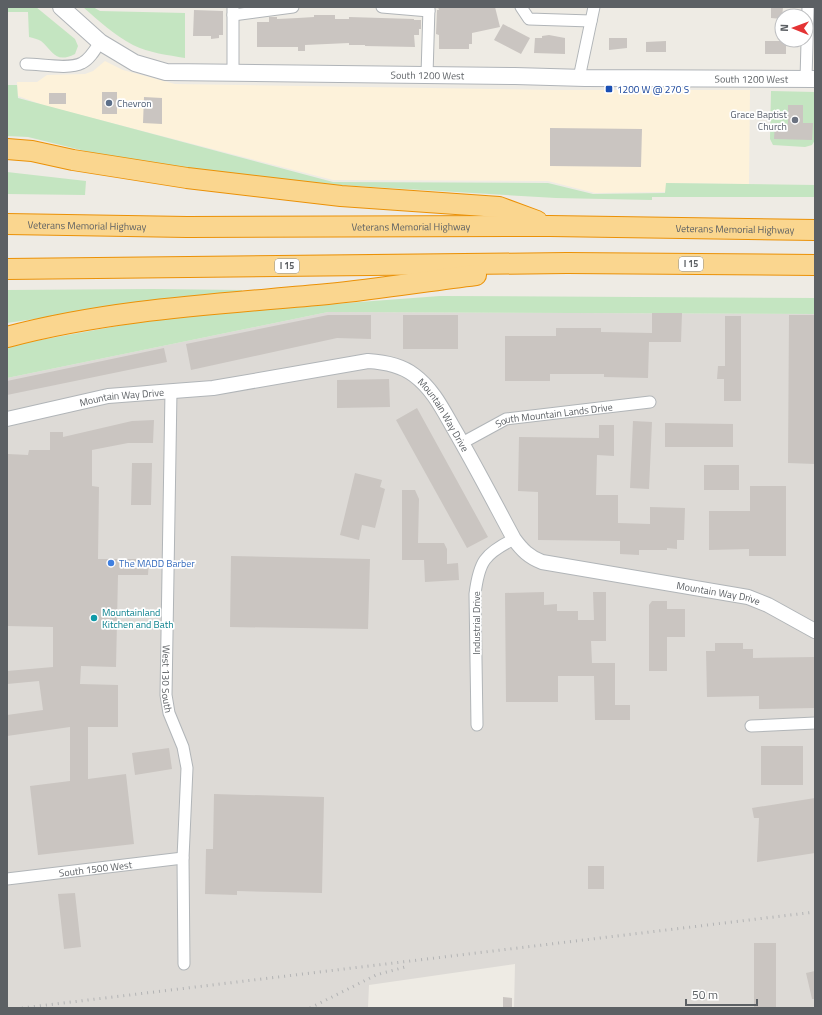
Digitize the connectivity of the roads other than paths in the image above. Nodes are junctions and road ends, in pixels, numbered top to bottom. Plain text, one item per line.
1 (61, 7) edge
2 (293, 7) edge
3 (382, 7) edge
4 (521, 7) edge
5 (594, 7) edge
6 (808, 7) edge
7 (429, 9) edge
8 (233, 11) edge
9 (591, 20) junction
10 (100, 42) junction
11 (26, 64) dead end
12 (233, 73) junction
13 (427, 75) junction
14 (579, 78) junction
15 (810, 79) edge
16 (7, 149) edge
17 (32, 152) junction
18 (7, 156) edge
19 (7, 224) edge
20 (550, 226) junction
21 (815, 230) edge
22 (567, 263) junction
23 (815, 265) edge
24 (7, 269) edge
25 (7, 330) edge
26 (31, 331) junction
27 (7, 337) edge
28 (171, 391) junction
29 (650, 402) dead end
30 (7, 419) edge
31 (462, 443) junction
32 (514, 539) junction
33 (815, 631) edge
34 (815, 723) edge
35 (476, 725) dead end
36 (751, 726) dead end
37 (183, 858) junction
38 (7, 879) edge
39 (184, 964) dead end

1 - 10 main road, South 1200 West
2 - 8 street
3 - 7 street
4 - 9 street
5 - 9 street
6 - 15 street
7 - 13 street
8 - 12 street
9 - 14 street
10 - 11 street
10 - 12 main road, South 1200 West
12 - 13 main road, South 1200 West
13 - 14 main road, South 1200 West
14 - 15 main road, South 1200 West
16 - 17 highway
17 - 18 highway
17 - 20 highway
19 - 20 highway, Veterans Memorial Highway
20 - 21 highway, Veterans Memorial Highway
22 - 23 highway, I 15
22 - 24 highway, I 15
22 - 26 highway
25 - 26 highway
26 - 27 highway
28 - 30 street, Mountain Way Drive
28 - 31 street, Mountain Way Drive
28 - 37 street, West 130 South
29 - 31 street, South Mountain Lands Drive
31 - 32 street, Mountain Way Drive
32 - 33 street, Mountain Way Drive
32 - 35 street, Industrial Drive
34 - 36 street
37 - 38 street, South 1500 West
37 - 39 street, West 130 South

